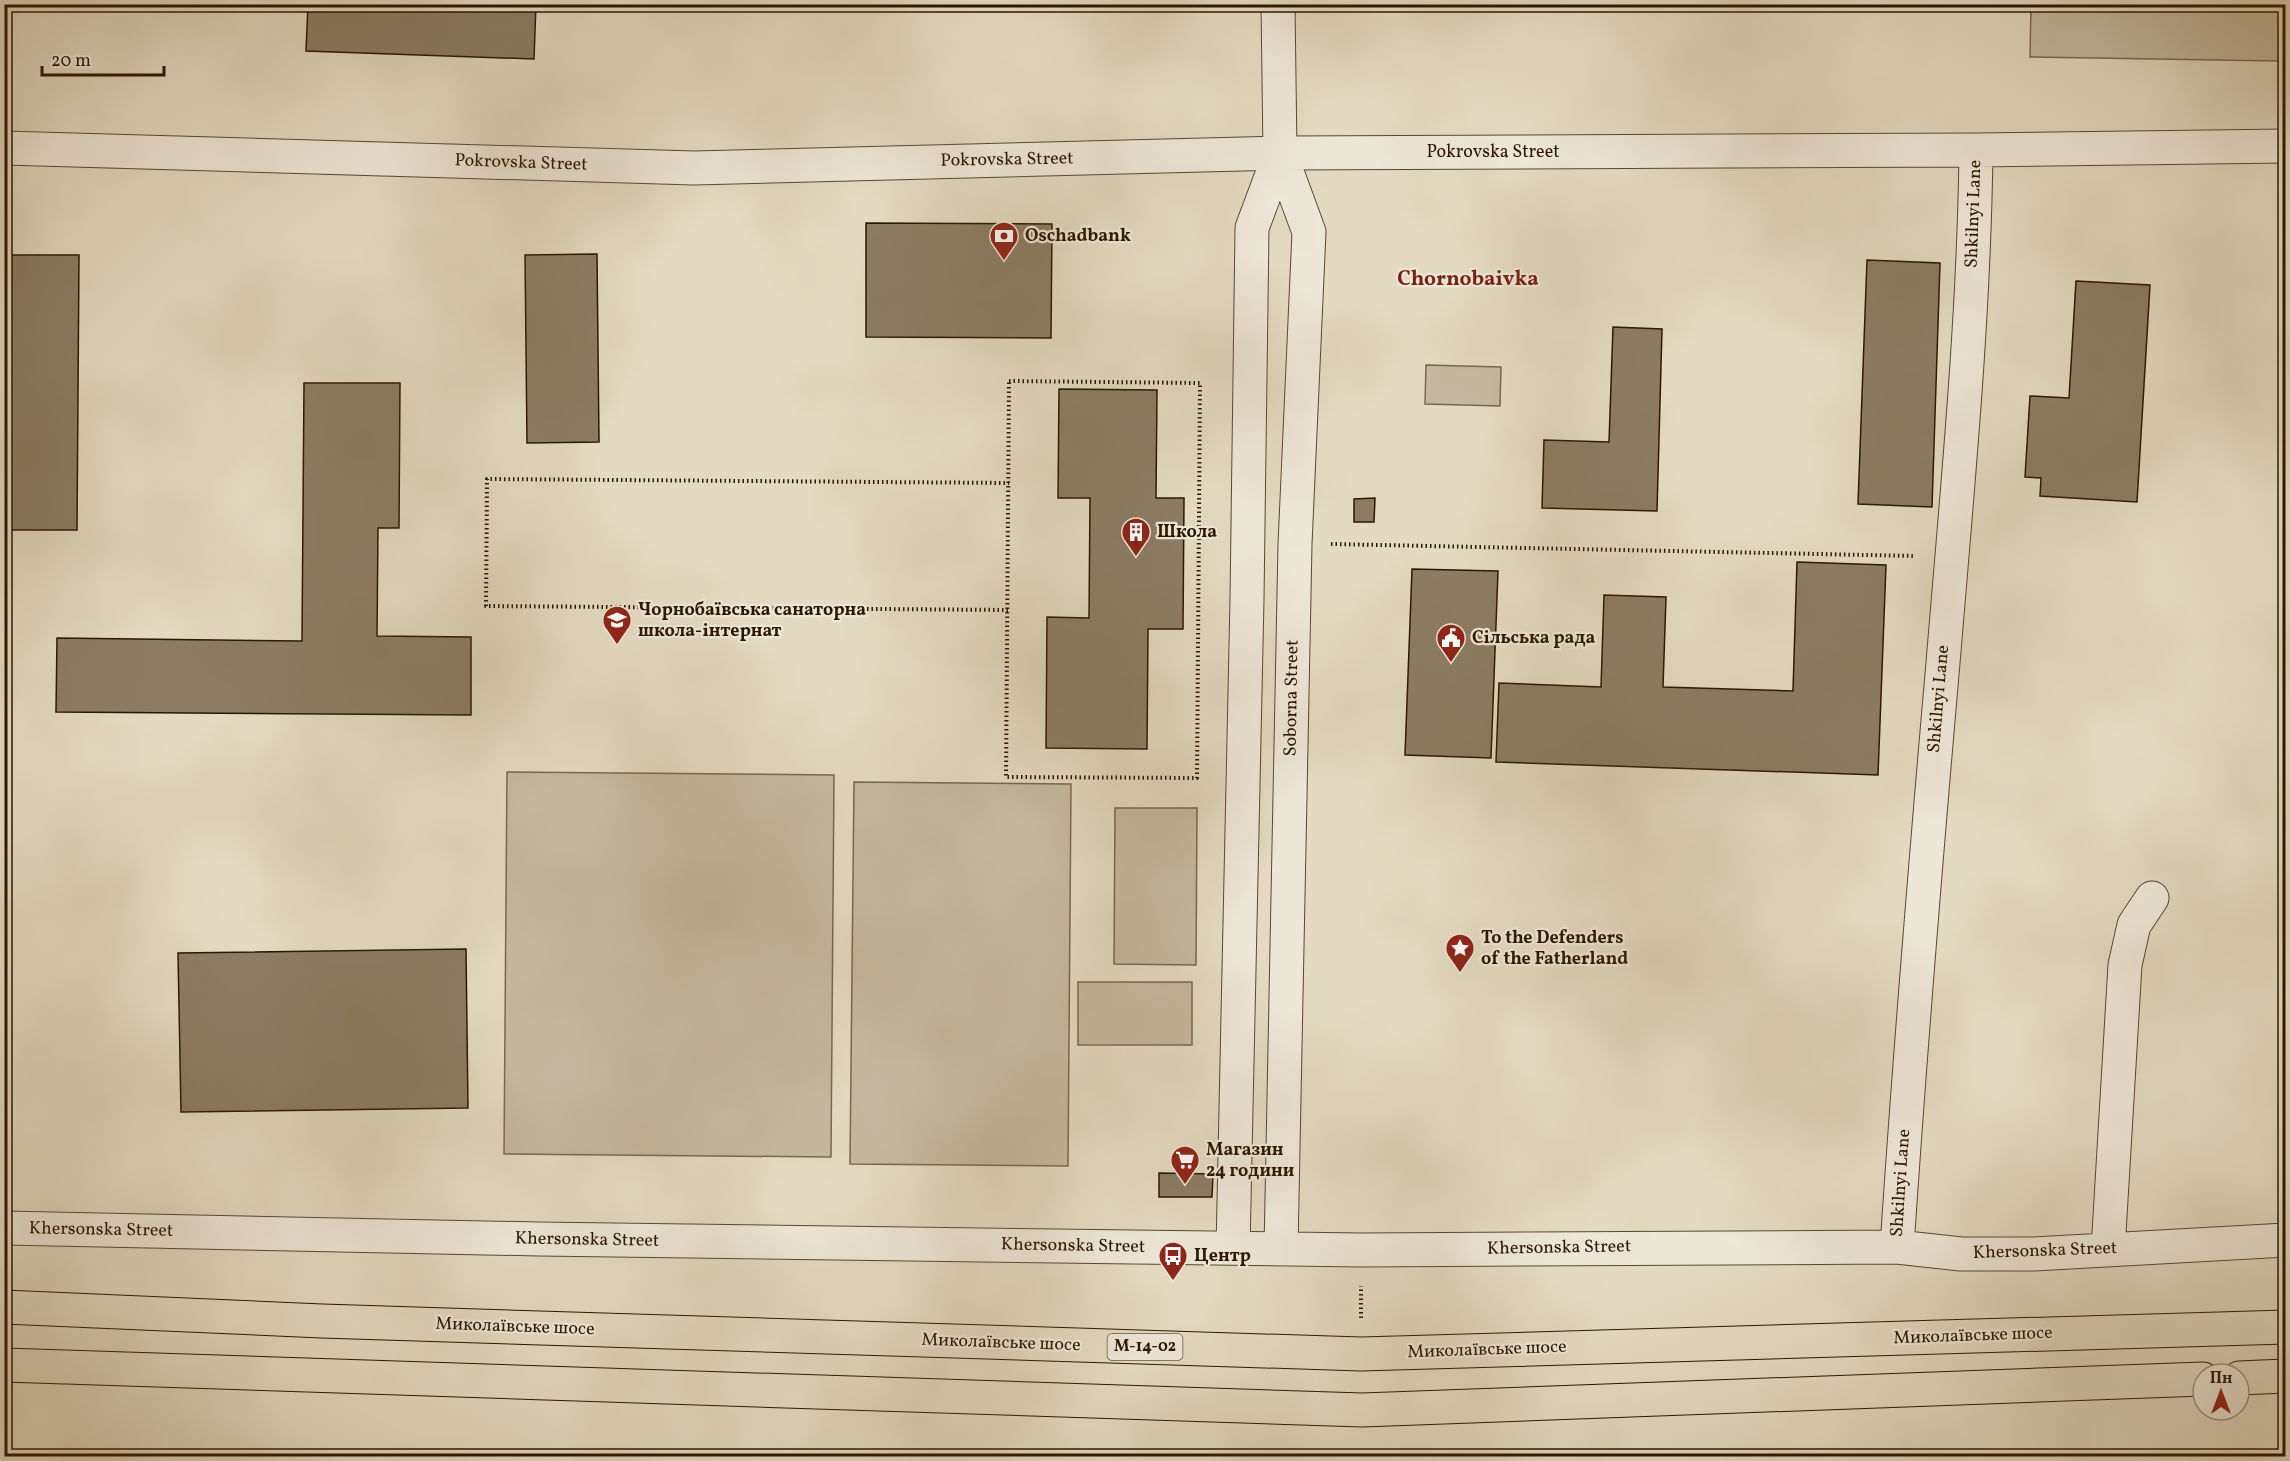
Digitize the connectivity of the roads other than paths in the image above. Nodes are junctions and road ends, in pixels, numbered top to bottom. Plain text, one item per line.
1 (1278, 4) edge
2 (2286, 146) edge
3 (4, 148) edge
4 (1976, 150) junction
5 (1280, 153) junction
6 (2152, 898) dead end
7 (4, 1228) edge
8 (2286, 1240) edge
9 (1897, 1247) junction
10 (1233, 1248) junction
11 (1281, 1249) junction
12 (2108, 1250) junction
13 (4, 1307) edge
14 (2286, 1327) edge
15 (4, 1365) edge
16 (2286, 1376) edge
17 (2251, 1377) edge
18 (2191, 1379) edge

1 - 5 street, Soborna Street
2 - 4 street, Pokrovska Street
3 - 5 street, Pokrovska Street
4 - 5 street, Pokrovska Street
4 - 9 street, Shkilnyi Lane
5 - 10 street, Soborna Street
5 - 11 street, Soborna Street
6 - 12 street
7 - 10 street, Khersonska Street
8 - 12 street, Khersonska Street
9 - 11 street, Khersonska Street
9 - 12 street, Khersonska Street
10 - 11 street, Khersonska Street
13 - 14 main road, Миколаївське шосе / М-14-02
15 - 18 main road
16 - 17 main road

